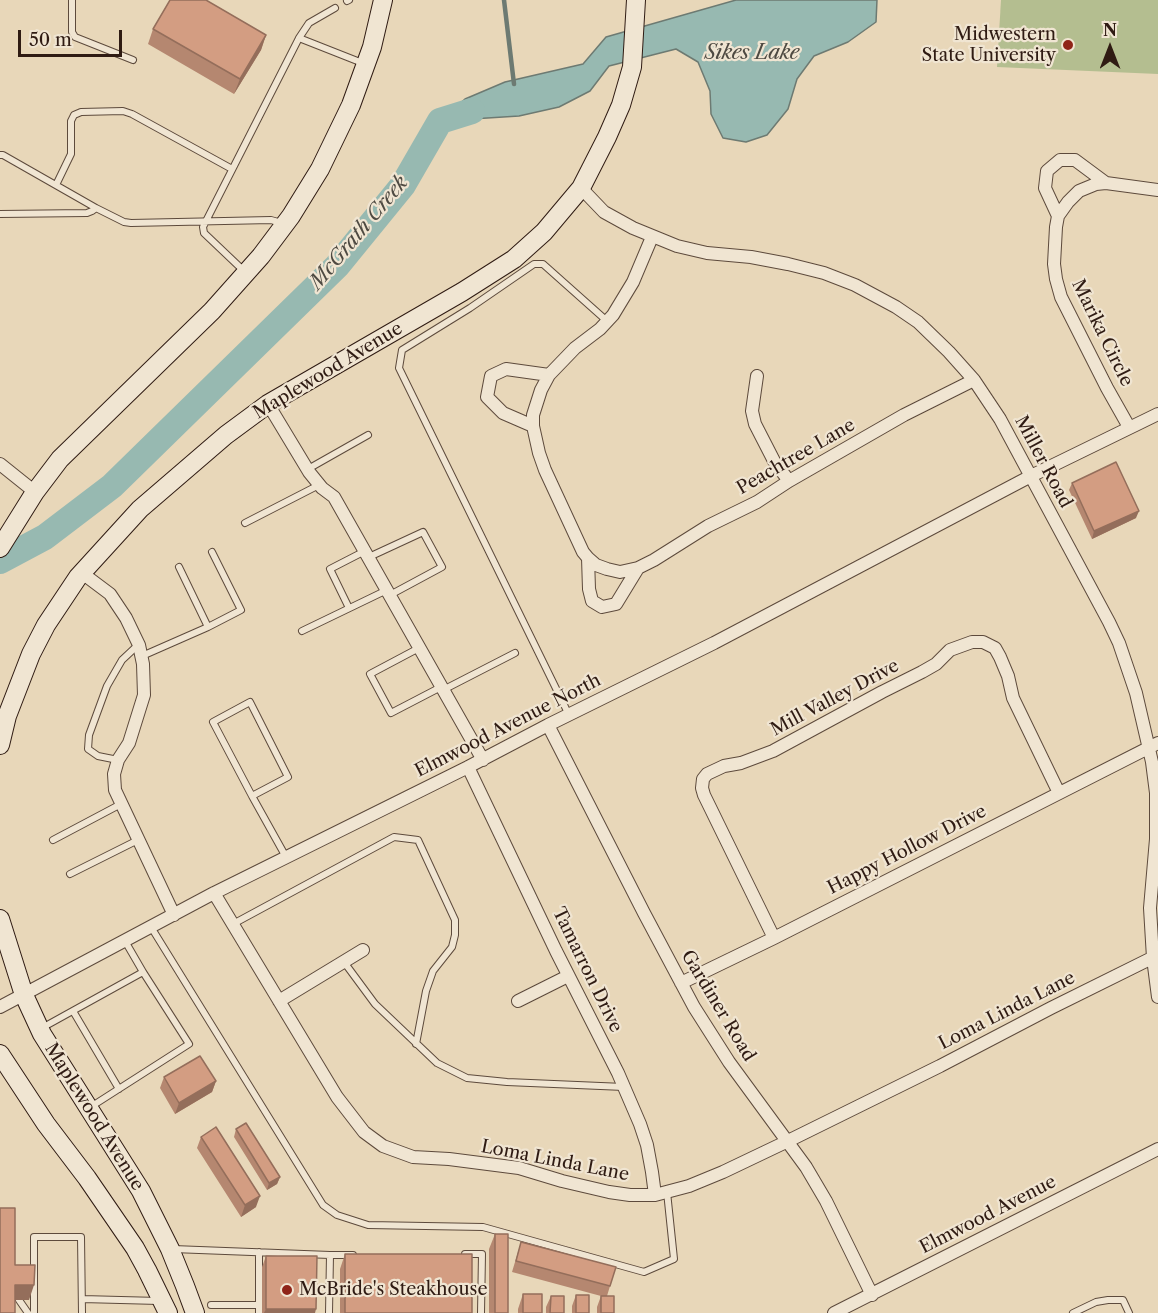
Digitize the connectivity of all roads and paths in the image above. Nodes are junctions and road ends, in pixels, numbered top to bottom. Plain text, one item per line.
1 (72, 0) edge
2 (383, 0) edge
3 (636, 0) edge
4 (335, 8) dead end
5 (299, 38) junction
6 (133, 60) dead end
7 (366, 64) junction
8 (0, 155) edge
9 (232, 169) junction
10 (1106, 183) junction
11 (56, 185) junction
12 (581, 189) junction
13 (1158, 189) edge
14 (96, 208) junction
15 (0, 214) edge
16 (1058, 216) junction
17 (205, 222) junction
18 (284, 224) junction
19 (652, 237) junction
20 (246, 273) junction
21 (607, 321) junction
22 (549, 375) junction
23 (757, 376) dead end
24 (974, 380) junction
25 (268, 404) junction
26 (1158, 414) edge
27 (533, 426) junction
28 (1129, 427) junction
29 (368, 435) dead end
30 (0, 464) edge
31 (308, 469) junction
32 (1031, 476) junction
33 (789, 481) junction
34 (319, 485) junction
35 (35, 492) junction
36 (245, 523) dead end
37 (1, 546) edge
38 (212, 552) dead end
39 (367, 554) junction
40 (588, 558) junction
41 (179, 567) dead end
42 (638, 568) junction
43 (82, 573) junction
44 (389, 593) junction
45 (349, 608) junction
46 (208, 627) junction
47 (302, 631) dead end
48 (420, 648) junction
49 (140, 651) junction
50 (515, 653) dead end
51 (442, 688) junction
52 (569, 715) junction
53 (548, 725) junction
54 (0, 745) edge
55 (1154, 746) edge
56 (118, 760) junction
57 (483, 760) junction
58 (468, 767) junction
59 (1059, 793) junction
60 (252, 796) junction
61 (121, 804) junction
62 (53, 840) dead end
63 (138, 840) junction
64 (286, 858) junction
65 (70, 874) dead end
66 (214, 893) junction
67 (174, 915) junction
68 (0, 919) edge
69 (233, 924) junction
70 (151, 927) junction
71 (774, 938) junction
72 (124, 941) junction
73 (363, 950) dead end
74 (1155, 957) edge
75 (344, 962) junction
76 (143, 972) junction
77 (568, 976) junction
78 (681, 983) junction
79 (24, 995) junction
80 (1158, 997) edge
81 (279, 1001) junction
82 (518, 1001) dead end
83 (0, 1007) edge
84 (73, 1011) junction
85 (40, 1029) junction
86 (416, 1044) junction
87 (0, 1054) edge
88 (624, 1087) junction
89 (119, 1089) junction
90 (89, 1108) junction
91 (788, 1141) junction
92 (1158, 1149) edge
93 (661, 1193) junction
94 (170, 1249) junction
95 (259, 1252) junction
96 (459, 1254) edge
97 (330, 1255) junction
98 (365, 1255) edge
99 (35, 1265) junction
100 (27, 1273) edge
101 (872, 1295) junction
102 (82, 1299) junction
103 (19, 1300) edge
104 (211, 1305) dead end
105 (259, 1305) junction
106 (165, 1307) edge
107 (1076, 1312) edge
108 (28, 1313) edge
109 (34, 1313) edge
110 (82, 1313) edge
111 (195, 1313) edge
112 (259, 1313) edge
113 (329, 1313) edge
114 (481, 1313) edge
115 (834, 1313) edge
116 (1129, 1313) edge

1 - 6 lane
2 - 7 street
3 - 12 street, Maplewood Avenue
4 - 5 lane
5 - 7 lane
5 - 9 lane
7 - 18 street
8 - 11 lane
9 - 11 lane
9 - 17 lane
10 - 13 street, Marika Circle
10 - 16 street, Marika Circle
10 - 16 street, Marika Circle
11 - 14 lane
12 - 19 street, Miller Road
12 - 25 street, Maplewood Avenue
14 - 15 lane
14 - 17 lane
16 - 28 street, Marika Circle
17 - 18 lane
17 - 20 lane
18 - 20 street
19 - 21 street, Peachtree Lane
19 - 24 street, Miller Road
20 - 35 street
21 - 22 street, Peachtree Lane
21 - 52 lane
22 - 27 street, Peachtree Lane
22 - 27 street
23 - 33 street
24 - 32 street, Miller Road
24 - 33 street, Peachtree Lane
25 - 31 street
25 - 43 street, Maplewood Avenue
26 - 28 street, Elmwood Avenue North
27 - 40 street, Peachtree Lane
28 - 32 street, Elmwood Avenue North
29 - 31 lane
30 - 35 street
31 - 34 street
32 - 52 street, Elmwood Avenue North
32 - 55 street, Miller Road
33 - 42 street, Peachtree Lane
34 - 36 lane
34 - 39 street
35 - 37 street
38 - 46 lane
39 - 44 street
39 - 44 lane
39 - 45 lane
40 - 42 street, Peachtree Lane
40 - 42 street, Peachtree Lane
41 - 46 lane
43 - 49 street
43 - 54 street, Maplewood Avenue
44 - 45 lane
44 - 48 street
45 - 47 lane
46 - 49 lane
48 - 51 street
48 - 51 lane
49 - 56 street
49 - 56 lane
50 - 51 lane
51 - 57 street
52 - 53 street, Elmwood Avenue North
53 - 57 street, Elmwood Avenue North
53 - 78 street, Gardiner Road
55 - 59 street, Happy Hollow Drive
55 - 74 street, Miller Road
56 - 61 street
57 - 58 street, Elmwood Avenue North
58 - 64 street, Elmwood Avenue North
58 - 77 street, Tamarron Drive
59 - 71 street, Happy Hollow Drive
59 - 71 street, Mill Valley Drive
60 - 60 lane
60 - 64 lane
61 - 62 lane
61 - 63 street
63 - 65 lane
63 - 67 street
64 - 66 street, Elmwood Avenue North
66 - 67 street, Elmwood Avenue North
66 - 69 street, Loma Linda Lane
67 - 70 street, Elmwood Avenue North
68 - 79 street, Maplewood Avenue
69 - 81 street, Loma Linda Lane
69 - 86 lane
70 - 72 street, Elmwood Avenue North
70 - 93 lane
71 - 78 street, Happy Hollow Drive
72 - 76 lane
72 - 79 street, Elmwood Avenue North
73 - 75 street
74 - 80 street, Miller Road
74 - 91 street, Loma Linda Lane
75 - 81 street
75 - 86 lane
76 - 84 lane
76 - 89 lane
77 - 82 street
77 - 88 street, Tamarron Drive
78 - 91 street, Gardiner Road
79 - 83 street, Elmwood Avenue North
79 - 85 street, Maplewood Avenue
81 - 93 street, Loma Linda Lane
84 - 85 lane
84 - 89 lane
85 - 90 street, Maplewood Avenue
86 - 88 lane
87 - 106 street, Maplewood Avenue
88 - 93 street, Tamarron Drive
89 - 90 lane
90 - 94 street, Maplewood Avenue
91 - 93 street, Loma Linda Lane
91 - 101 street, Gardiner Road
92 - 101 street, Elmwood Avenue
94 - 95 lane
94 - 111 street, Maplewood Avenue
95 - 97 lane
95 - 105 lane
96 - 114 lane
97 - 98 lane
97 - 113 lane
99 - 100 lane
99 - 102 lane
99 - 109 lane
101 - 115 street, Elmwood Avenue
102 - 106 lane
102 - 110 lane
103 - 108 lane
104 - 105 lane
105 - 112 lane
107 - 116 lane

